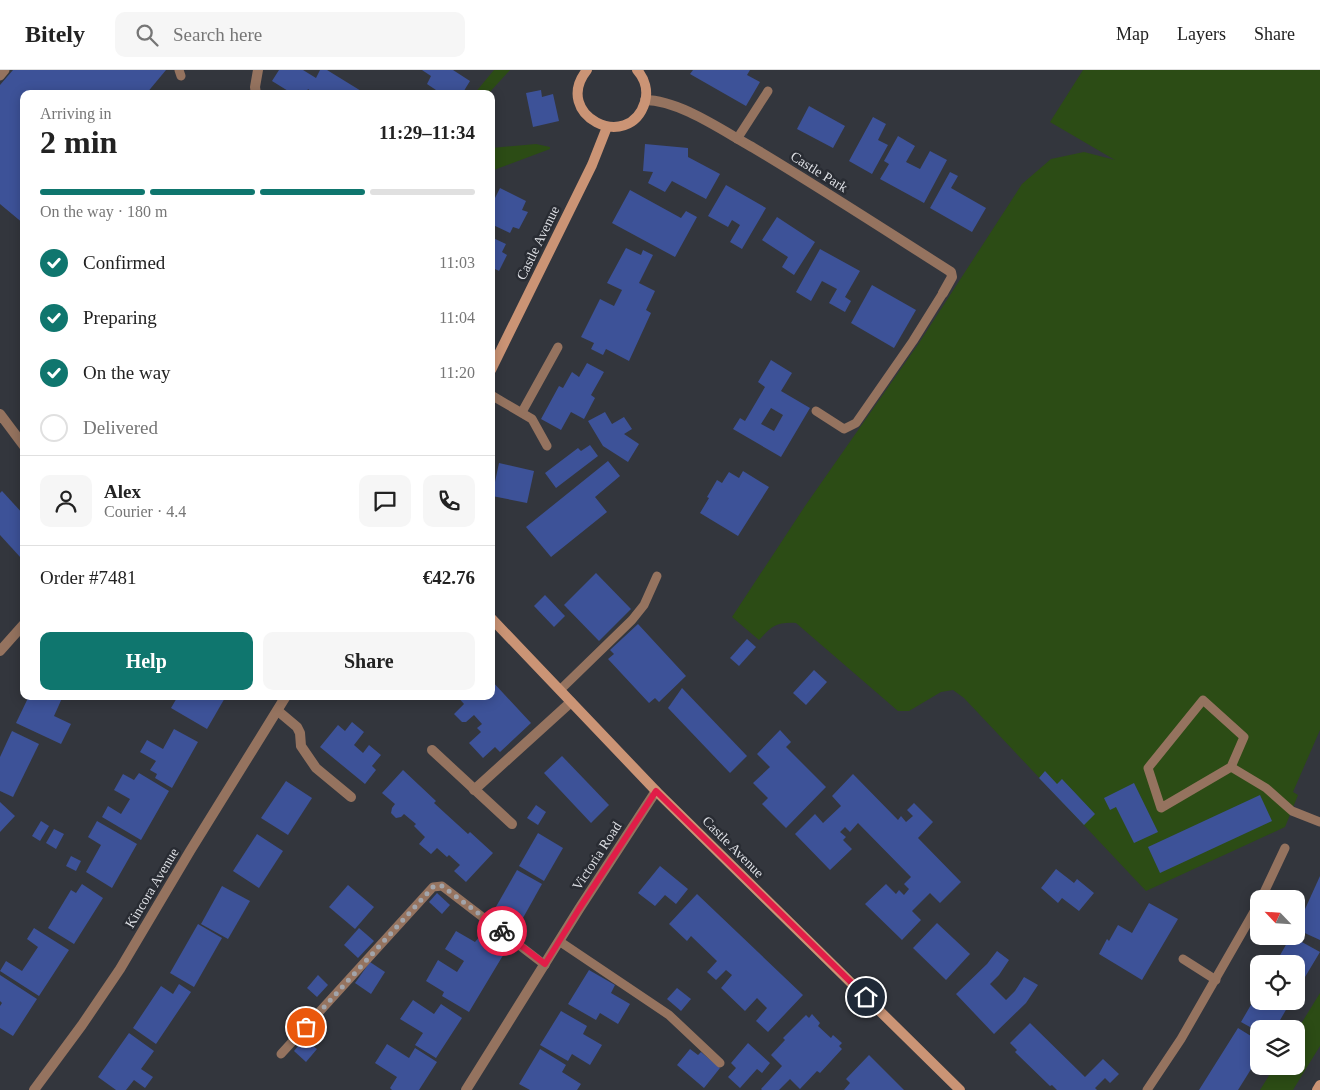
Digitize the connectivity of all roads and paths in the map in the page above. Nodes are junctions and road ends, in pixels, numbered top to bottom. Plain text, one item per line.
1 (5, 70) edge
2 (258, 70) edge
3 (587, 70) edge
4 (640, 71) edge
5 (0, 76) edge
6 (255, 90) edge
7 (768, 91) dead end
8 (646, 100) junction
9 (607, 127) junction
10 (737, 139) junction
11 (943, 293) joint
12 (558, 347) dead end
13 (495, 362) edge
14 (495, 397) edge
15 (816, 411) dead end
16 (522, 412) junction
17 (0, 414) edge
18 (20, 439) edge
19 (547, 446) dead end
20 (657, 576) dead end
21 (495, 622) edge
22 (20, 628) edge
23 (0, 651) edge
24 (560, 690) junction
25 (284, 700) edge
26 (571, 702) junction
27 (278, 711) junction
28 (432, 750) dead end
29 (1231, 767) junction
30 (474, 790) junction
31 (656, 791) junction
32 (351, 797) dead end
33 (1320, 822) edge
34 (512, 824) dead end
35 (1285, 848) dead end
36 (1265, 890) edge
37 (1250, 919) edge
38 (559, 942) junction
39 (1183, 959) dead end
40 (545, 964) junction
41 (1216, 980) junction
42 (281, 1054) dead end
43 (720, 1063) dead end
44 (1320, 1086) edge
45 (34, 1090) edge
46 (466, 1090) edge
47 (960, 1090) edge
48 (1147, 1090) edge
49 (1317, 1090) edge

1 - 5 lane
2 - 6 street
3 - 9 street
4 - 8 street
7 - 10 lane
8 - 9 street
8 - 10 street, Castle Park
9 - 13 street, Castle Avenue
10 - 11 street, Castle Park
11 - 15 lane
12 - 16 lane
14 - 16 lane
16 - 19 lane
17 - 18 street
20 - 24 lane
21 - 24 street, Castle Avenue
22 - 23 street
24 - 26 street, Castle Avenue
25 - 27 street, Kincora Avenue
26 - 30 street
26 - 31 street, Castle Avenue
27 - 32 street
27 - 45 street, Kincora Avenue
28 - 30 street
29 - 29 lane
29 - 33 lane
30 - 34 street
31 - 38 street, Victoria Road
31 - 47 street, Castle Avenue
35 - 36 lane
37 - 41 lane
38 - 40 street, Victoria Road
38 - 43 lane
39 - 41 lane
40 - 42 lane
40 - 46 street, Victoria Road
41 - 48 lane
44 - 49 street

